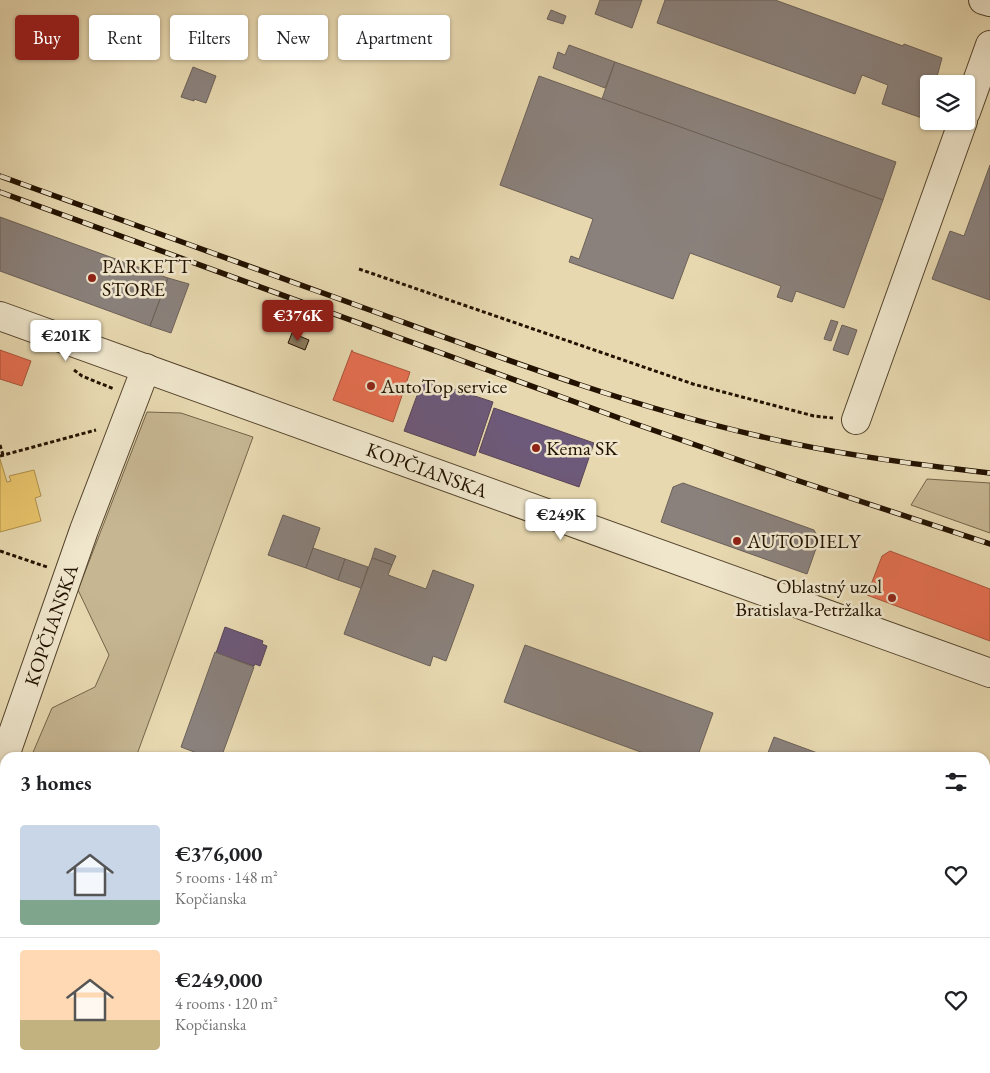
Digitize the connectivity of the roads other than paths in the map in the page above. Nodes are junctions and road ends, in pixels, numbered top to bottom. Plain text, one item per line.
1 (983, 0) edge
2 (990, 2) edge
3 (990, 45) edge
4 (975, 87) edge
5 (960, 130) edge
6 (0, 316) edge
7 (146, 368) junction
8 (856, 420) road end
9 (990, 674) edge
10 (6, 752) edge

1 - 2 street
3 - 4 street
5 - 8 street
6 - 7 street, KOPČIANSKA
7 - 9 street, KOPČIANSKA
7 - 10 street, KOPČIANSKA

